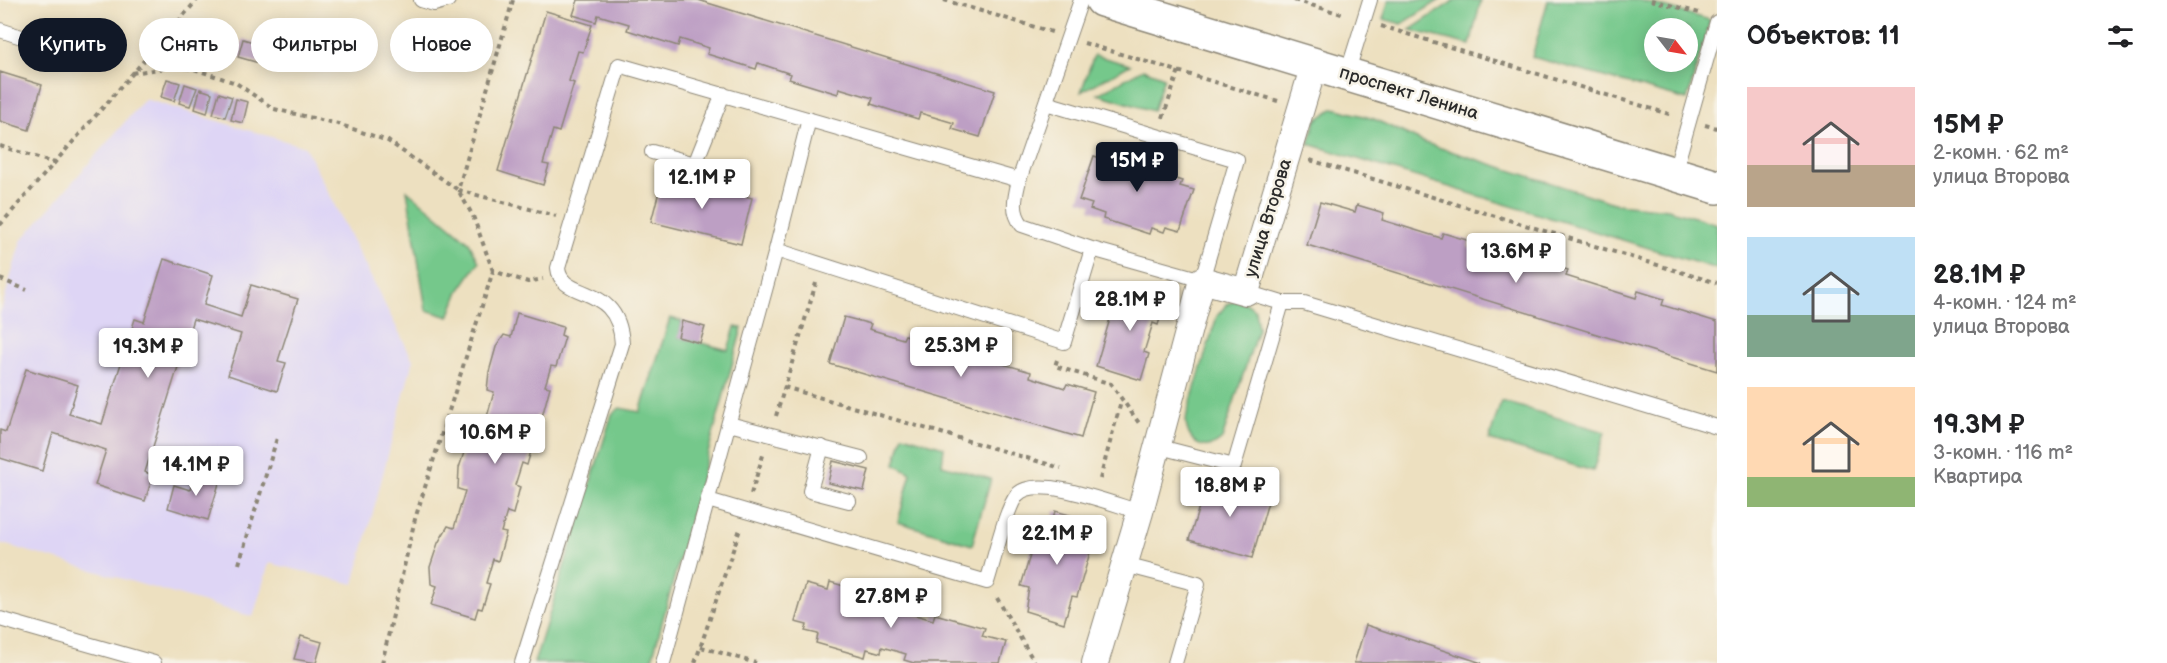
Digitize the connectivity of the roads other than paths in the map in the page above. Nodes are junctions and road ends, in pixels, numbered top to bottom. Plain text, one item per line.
1 (421, 0) edge
2 (448, 0) edge
3 (1081, 0) edge
4 (1102, 0) edge
5 (1370, 0) edge
6 (1712, 18) edge
7 (0, 30) edge
8 (18, 36) edge
9 (1314, 64) junction
10 (1347, 74) junction
11 (723, 94) junction
12 (1046, 103) junction
13 (809, 119) junction
14 (652, 152) dead end
15 (1674, 174) junction
16 (1019, 180) junction
17 (1717, 187) edge
18 (1092, 249) junction
19 (776, 250) junction
20 (1202, 280) junction
21 (1246, 292) junction
22 (1282, 303) junction
23 (729, 423) junction
24 (1717, 427) edge
25 (1156, 446) junction
26 (822, 447) junction
27 (861, 458) dead end
28 (708, 500) junction
29 (849, 501) dead end
30 (1143, 502) junction
31 (1125, 565) junction
32 (0, 620) edge
33 (154, 663) edge
34 (522, 663) edge
35 (663, 663) edge
36 (1095, 663) edge
37 (1174, 663) edge

1 - 2 lane
3 - 12 lane
4 - 9 main road, проспект Ленина
5 - 10 lane
6 - 15 lane
7 - 8 lane
9 - 10 main road, проспект Ленина
9 - 21 street, улица Второва
10 - 15 main road, проспект Ленина
11 - 13 lane
11 - 14 lane
11 - 34 lane
12 - 16 lane
12 - 20 lane
13 - 16 lane
13 - 19 lane
15 - 17 main road, проспект Ленина
16 - 18 lane
18 - 19 lane
18 - 20 lane
19 - 23 lane
20 - 21 street, улица Второва
20 - 25 street
21 - 22 lane
22 - 24 lane
22 - 25 lane
23 - 26 lane
23 - 28 lane
25 - 30 street
26 - 27 lane
26 - 29 lane
28 - 30 lane
28 - 35 lane
30 - 31 street
31 - 36 street
31 - 37 lane
32 - 33 lane

